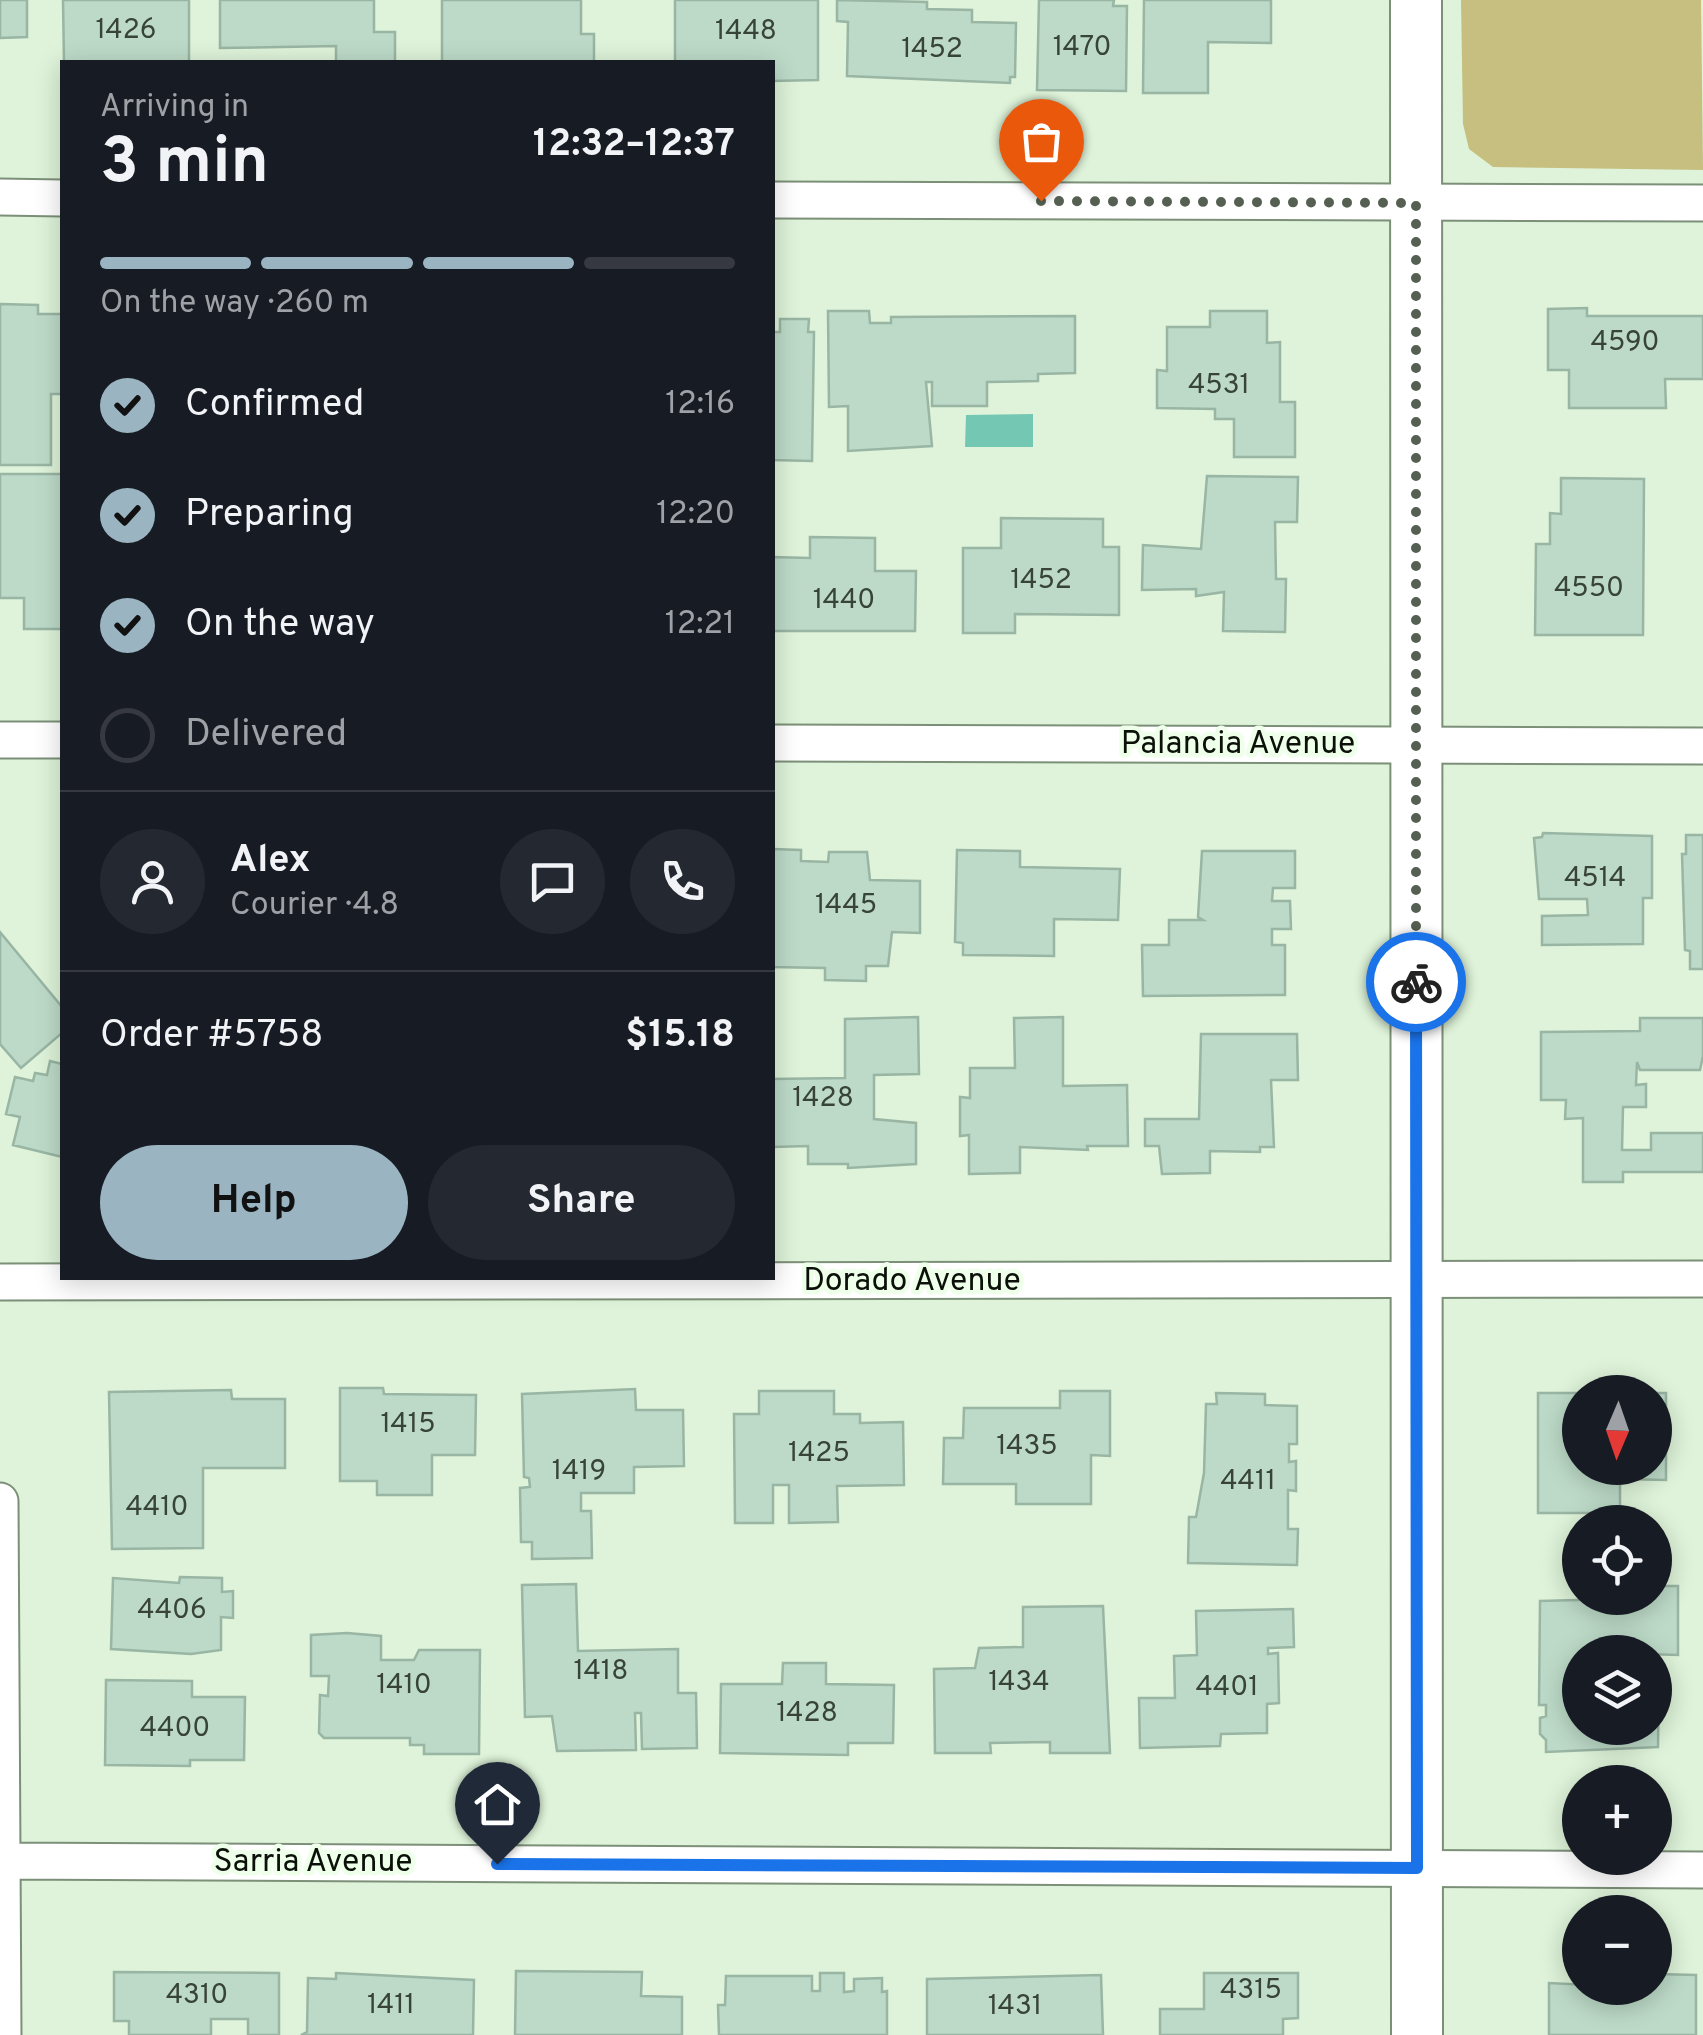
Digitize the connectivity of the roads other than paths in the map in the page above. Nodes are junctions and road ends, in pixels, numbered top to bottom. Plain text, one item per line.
1 (1416, 0) edge
2 (0, 197) edge
3 (60, 198) edge
4 (775, 200) edge
5 (1416, 203) junction
6 (1703, 203) edge
7 (0, 740) edge
8 (60, 740) edge
9 (775, 743) edge
10 (1416, 745) junction
11 (1703, 746) edge
12 (1703, 1279) edge
13 (1416, 1280) junction
14 (0, 1282) edge
15 (0, 1501) edge
16 (3, 1861) junction
17 (1417, 1868) junction
18 (1703, 1870) edge
19 (3, 2035) edge
20 (1418, 2035) edge

1 - 5 street
2 - 3 street
4 - 5 street
5 - 6 street
5 - 10 street
7 - 8 street
9 - 10 street, Palancia Avenue
10 - 11 street, Palancia Avenue
10 - 13 street
12 - 13 street, Dorado Avenue
13 - 14 street, Dorado Avenue
13 - 17 street
15 - 16 street
16 - 17 street, Sarria Avenue
16 - 19 street
17 - 18 street, Sarria Avenue
17 - 20 street

